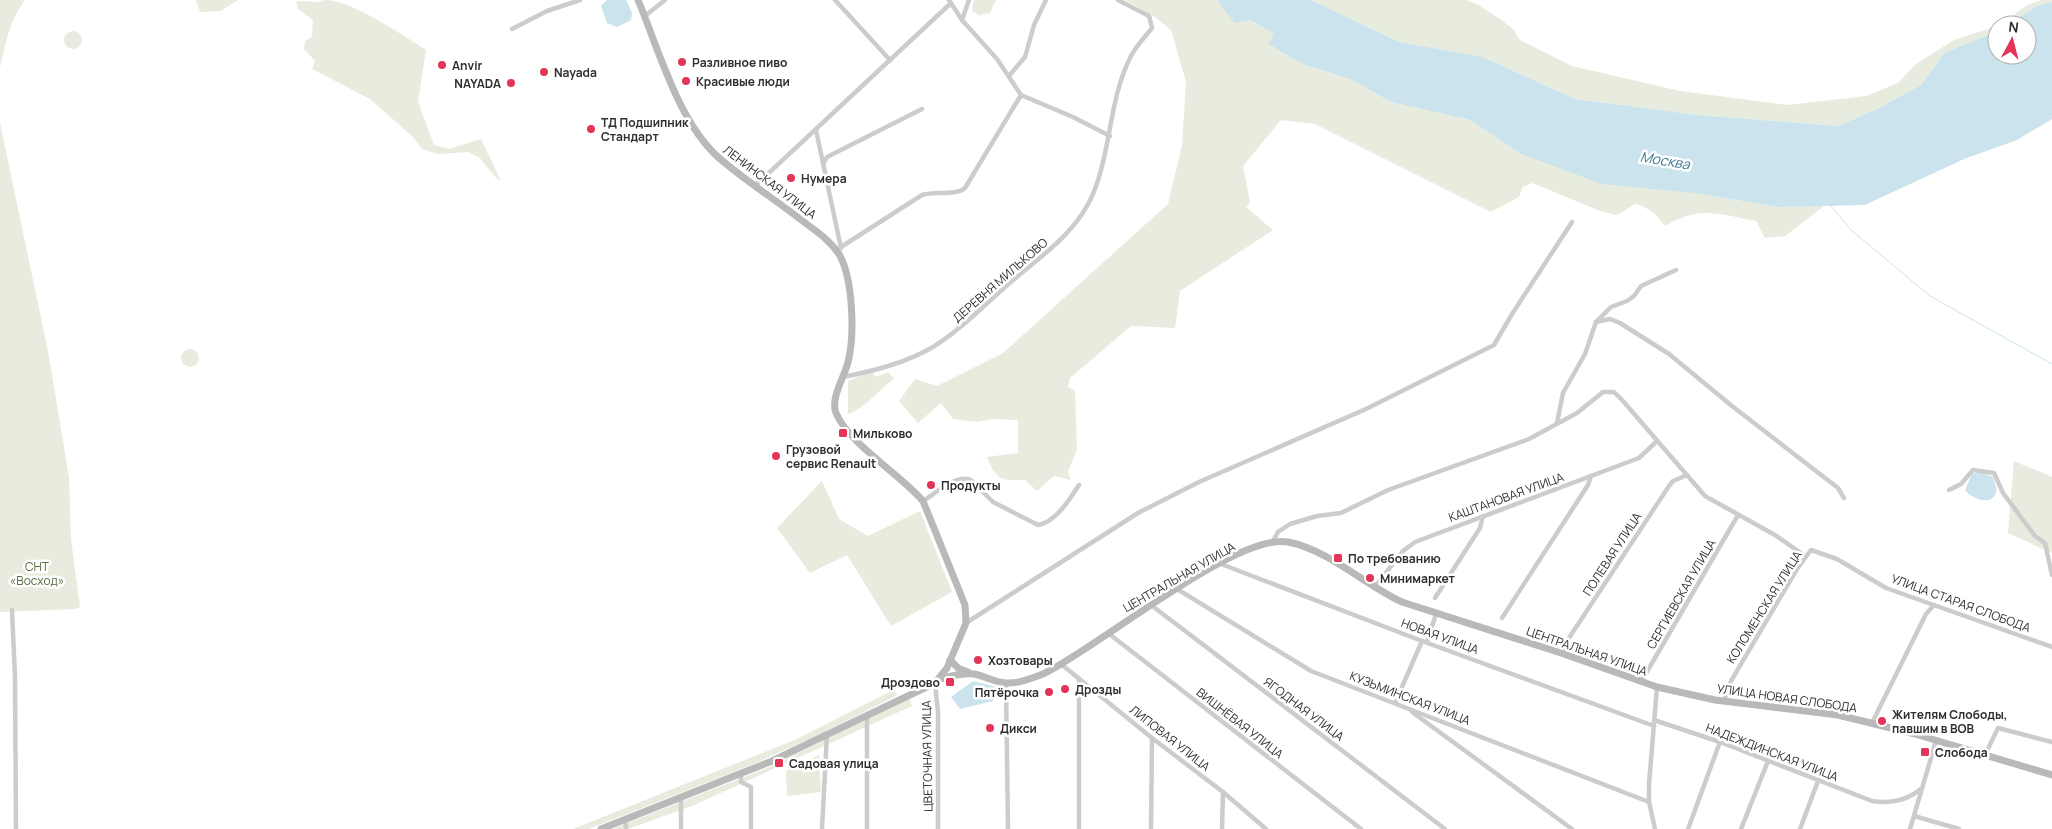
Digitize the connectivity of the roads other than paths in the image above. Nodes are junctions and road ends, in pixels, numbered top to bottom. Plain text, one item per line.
1 (580, 0) edge
2 (638, 0) edge
3 (665, 0) edge
4 (969, 0) edge
5 (1046, 0) edge
6 (1118, 0) edge
7 (837, 1) edge
8 (950, 1) edge
9 (645, 16) junction
10 (963, 18) junction
11 (512, 29) dead end
12 (890, 60) junction
13 (1009, 76) junction
14 (1021, 94) junction
15 (922, 110) dead end
16 (816, 130) junction
17 (1110, 136) junction
18 (824, 168) junction
19 (756, 185) junction
20 (1572, 222) dead end
21 (840, 251) junction
22 (1676, 270) dead end
23 (1596, 322) junction
24 (843, 377) junction
25 (1557, 423) junction
26 (1657, 441) junction
27 (1687, 475) junction
28 (1591, 476) junction
29 (1078, 485) dead end
30 (1949, 490) dead end
31 (1844, 498) dead end
32 (923, 502) junction
33 (1738, 515) junction
34 (1483, 516) junction
35 (1273, 541) junction
36 (2052, 541) edge
37 (2045, 543) junction
38 (1811, 550) joint
39 (1806, 556) junction
40 (1221, 564) junction
41 (2052, 575) edge
42 (1374, 588) junction
43 (1177, 590) junction
44 (1435, 598) dead end
45 (1151, 606) junction
46 (1933, 606) junction
47 (12, 610) dead end
48 (1436, 614) junction
49 (1502, 618) dead end
50 (966, 623) junction
51 (1108, 633) junction
52 (1425, 641) junction
53 (2052, 646) edge
54 (1561, 653) junction
55 (950, 660) junction
56 (1061, 664) junction
57 (973, 674) junction
58 (1079, 679) junction
59 (938, 681) junction
60 (1641, 682) junction
61 (1006, 684) junction
62 (1657, 687) junction
63 (1724, 701) junction
64 (1395, 703) junction
65 (1406, 707) junction
66 (867, 715) junction
67 (1654, 723) junction
68 (1872, 723) junction
69 (827, 734) junction
70 (1152, 738) junction
71 (1936, 741) junction
72 (1720, 742) junction
73 (2052, 742) edge
74 (1985, 755) junction
75 (1768, 761) junction
76 (741, 773) junction
77 (2052, 775) edge
78 (1818, 781) junction
79 (1922, 788) junction
80 (1223, 792) junction
81 (681, 797) junction
82 (1649, 802) junction
83 (1914, 816) junction
84 (626, 819) junction
85 (16, 829) edge
86 (601, 829) edge
87 (626, 829) edge
88 (681, 829) edge
89 (751, 829) edge
90 (822, 829) edge
91 (867, 829) edge
92 (938, 829) edge
93 (1008, 829) edge
94 (1079, 829) edge
95 (1151, 829) edge
96 (1222, 829) edge
97 (1266, 829) edge
98 (1360, 829) edge
99 (1445, 829) edge
100 (1572, 829) edge
101 (1655, 829) edge
102 (1688, 829) edge
103 (1741, 829) edge
104 (1800, 829) edge
105 (1910, 829) edge
106 (1959, 829) edge

1 - 11 street
2 - 9 street, ЛЕНИНСКАЯ УЛИЦА
3 - 9 street
4 - 10 street
5 - 13 street
6 - 17 street, ДЕРЕВНЯ МИЛЬКОВО
7 - 12 street
8 - 10 street
8 - 12 street
9 - 19 street, ЛЕНИНСКАЯ УЛИЦА
10 - 13 street
12 - 16 street
13 - 14 street
14 - 17 street
14 - 21 street
15 - 18 street
16 - 18 street
16 - 19 street
17 - 24 street, ДЕРЕВНЯ МИЛЬКОВО
18 - 21 street
19 - 21 street, ЛЕНИНСКАЯ УЛИЦА
20 - 50 street
21 - 24 street, ЛЕНИНСКАЯ УЛИЦА
22 - 23 street
23 - 25 street
23 - 31 street
24 - 32 street, ЛЕНИНСКАЯ УЛИЦА
25 - 26 street
25 - 35 street
26 - 27 street
26 - 28 street, КАШТАНОВАЯ УЛИЦА
27 - 33 street
27 - 54 street, ПОЛЕВАЯ УЛИЦА
28 - 34 street, КАШТАНОВАЯ УЛИЦА
28 - 49 street
29 - 32 street
30 - 37 street
32 - 50 street
33 - 39 street
33 - 60 street, СЕРГИЕВСКАЯ УЛИЦА
34 - 42 street, КАШТАНОВАЯ УЛИЦА
34 - 44 street
35 - 40 street, ЦЕНТРАЛЬНАЯ УЛИЦА
35 - 42 street, ЦЕНТРАЛЬНАЯ УЛИЦА
36 - 37 street
37 - 41 street
38 - 39 street, КОЛОМЕНСКАЯ УЛИЦА
38 - 46 street, УЛИЦА СТАРАЯ СЛОБОДА
39 - 63 street, КОЛОМЕНСКАЯ УЛИЦА
40 - 43 street, ЦЕНТРАЛЬНАЯ УЛИЦА
40 - 52 street, НОВАЯ УЛИЦА
42 - 48 street, ЦЕНТРАЛЬНАЯ УЛИЦА
43 - 45 street, ЦЕНТРАЛЬНАЯ УЛИЦА
43 - 64 street, КУЗЬМИНСКАЯ УЛИЦА
45 - 51 street, ЦЕНТРАЛЬНАЯ УЛИЦА
45 - 99 street, ЯГОДНАЯ УЛИЦА
46 - 53 street, УЛИЦА СТАРАЯ СЛОБОДА
46 - 68 street
47 - 85 street
48 - 52 street
48 - 54 street, ЦЕНТРАЛЬНАЯ УЛИЦА
50 - 55 street
51 - 56 street, ЦЕНТРАЛЬНАЯ УЛИЦА
51 - 98 street, ВИШНЁВАЯ УЛИЦА
52 - 64 street
52 - 67 street, НОВАЯ УЛИЦА
54 - 60 street, ЦЕНТРАЛЬНАЯ УЛИЦА
55 - 57 street
55 - 59 street
56 - 58 street, ЛИПОВАЯ УЛИЦА
56 - 61 street, ЦЕНТРАЛЬНАЯ УЛИЦА
57 - 59 street
57 - 61 street
58 - 70 street, ЛИПОВАЯ УЛИЦА
58 - 94 street
59 - 66 street
59 - 92 street, ЦВЕТОЧНАЯ УЛИЦА
60 - 62 street, ЦЕНТРАЛЬНАЯ УЛИЦА
61 - 93 street
62 - 63 street, УЛИЦА НОВАЯ СЛОБОДА
62 - 67 street
63 - 68 street, УЛИЦА НОВАЯ СЛОБОДА
64 - 65 street, КУЗЬМИНСКАЯ УЛИЦА
65 - 82 street, КУЗЬМИНСКАЯ УЛИЦА
65 - 100 street
66 - 69 street
66 - 91 street
67 - 72 street, НАДЕЖДИНСКАЯ УЛИЦА
67 - 82 street
68 - 71 street, УЛИЦА НОВАЯ СЛОБОДА
69 - 76 street
69 - 90 street
70 - 80 street, ЛИПОВАЯ УЛИЦА
70 - 95 street
71 - 74 street
71 - 79 street
72 - 75 street, НАДЕЖДИНСКАЯ УЛИЦА
72 - 102 street
73 - 74 street
74 - 77 street
75 - 78 street, НАДЕЖДИНСКАЯ УЛИЦА
75 - 103 street
76 - 81 street
76 - 89 street
78 - 79 street, НАДЕЖДИНСКАЯ УЛИЦА
78 - 104 street
79 - 83 street
80 - 96 street
80 - 97 street, ЛИПОВАЯ УЛИЦА
81 - 84 street
81 - 88 street
82 - 101 street
83 - 105 street
83 - 106 street
84 - 86 street
84 - 87 street

